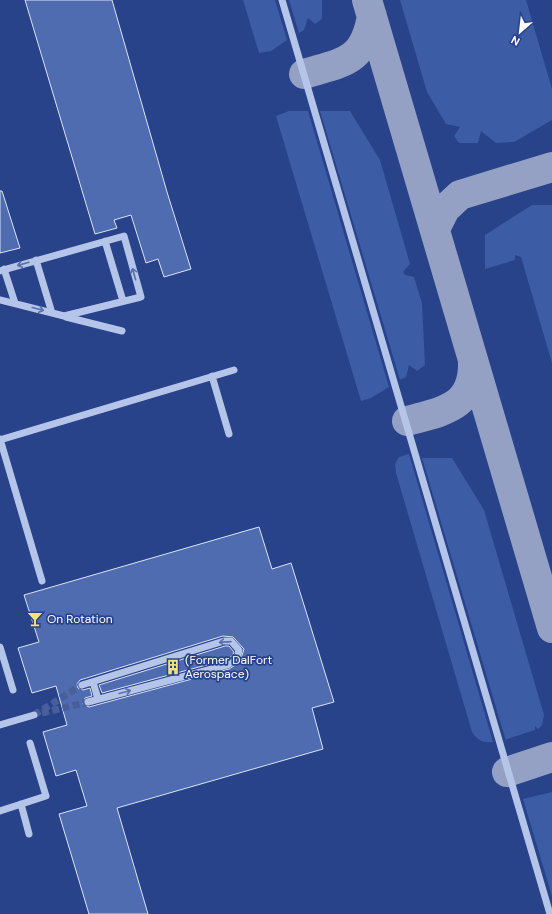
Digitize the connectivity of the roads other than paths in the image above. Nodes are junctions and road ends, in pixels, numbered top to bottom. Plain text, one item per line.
1 (282, 0) edge
2 (105, 241) junction
3 (36, 260) junction
4 (2, 270) edge
5 (0, 300) edge
6 (123, 301) junction
7 (15, 303) junction
8 (52, 313) junction
9 (64, 316) junction
10 (122, 331) dead end
11 (234, 370) dead end
12 (212, 376) junction
13 (229, 434) dead end
14 (0, 439) edge
15 (42, 581) dead end
16 (0, 647) edge
17 (93, 682) junction
18 (82, 685) tunnel mouth
19 (13, 690) dead end
20 (98, 699) junction
21 (88, 702) tunnel mouth
22 (34, 715) tunnel mouth
23 (0, 725) edge
24 (30, 743) dead end
25 (21, 804) junction
26 (0, 811) edge
27 (29, 834) dead end
28 (550, 914) edge

1 - 28 lane
2 - 3 lane
2 - 6 lane
6 -> 2 lane
3 -> 4 lane
3 - 8 lane
4 - 7 lane
5 - 7 lane
6 - 9 lane
7 -> 8 lane
8 - 9 lane
9 - 10 lane
11 - 12 lane
12 - 13 lane
12 - 14 lane
14 - 15 lane
16 - 19 lane
17 - 18 lane
17 - 20 lane
20 -> 17 lane
20 - 21 lane
22 - 23 lane
24 - 25 lane
25 - 26 lane
25 - 27 lane

